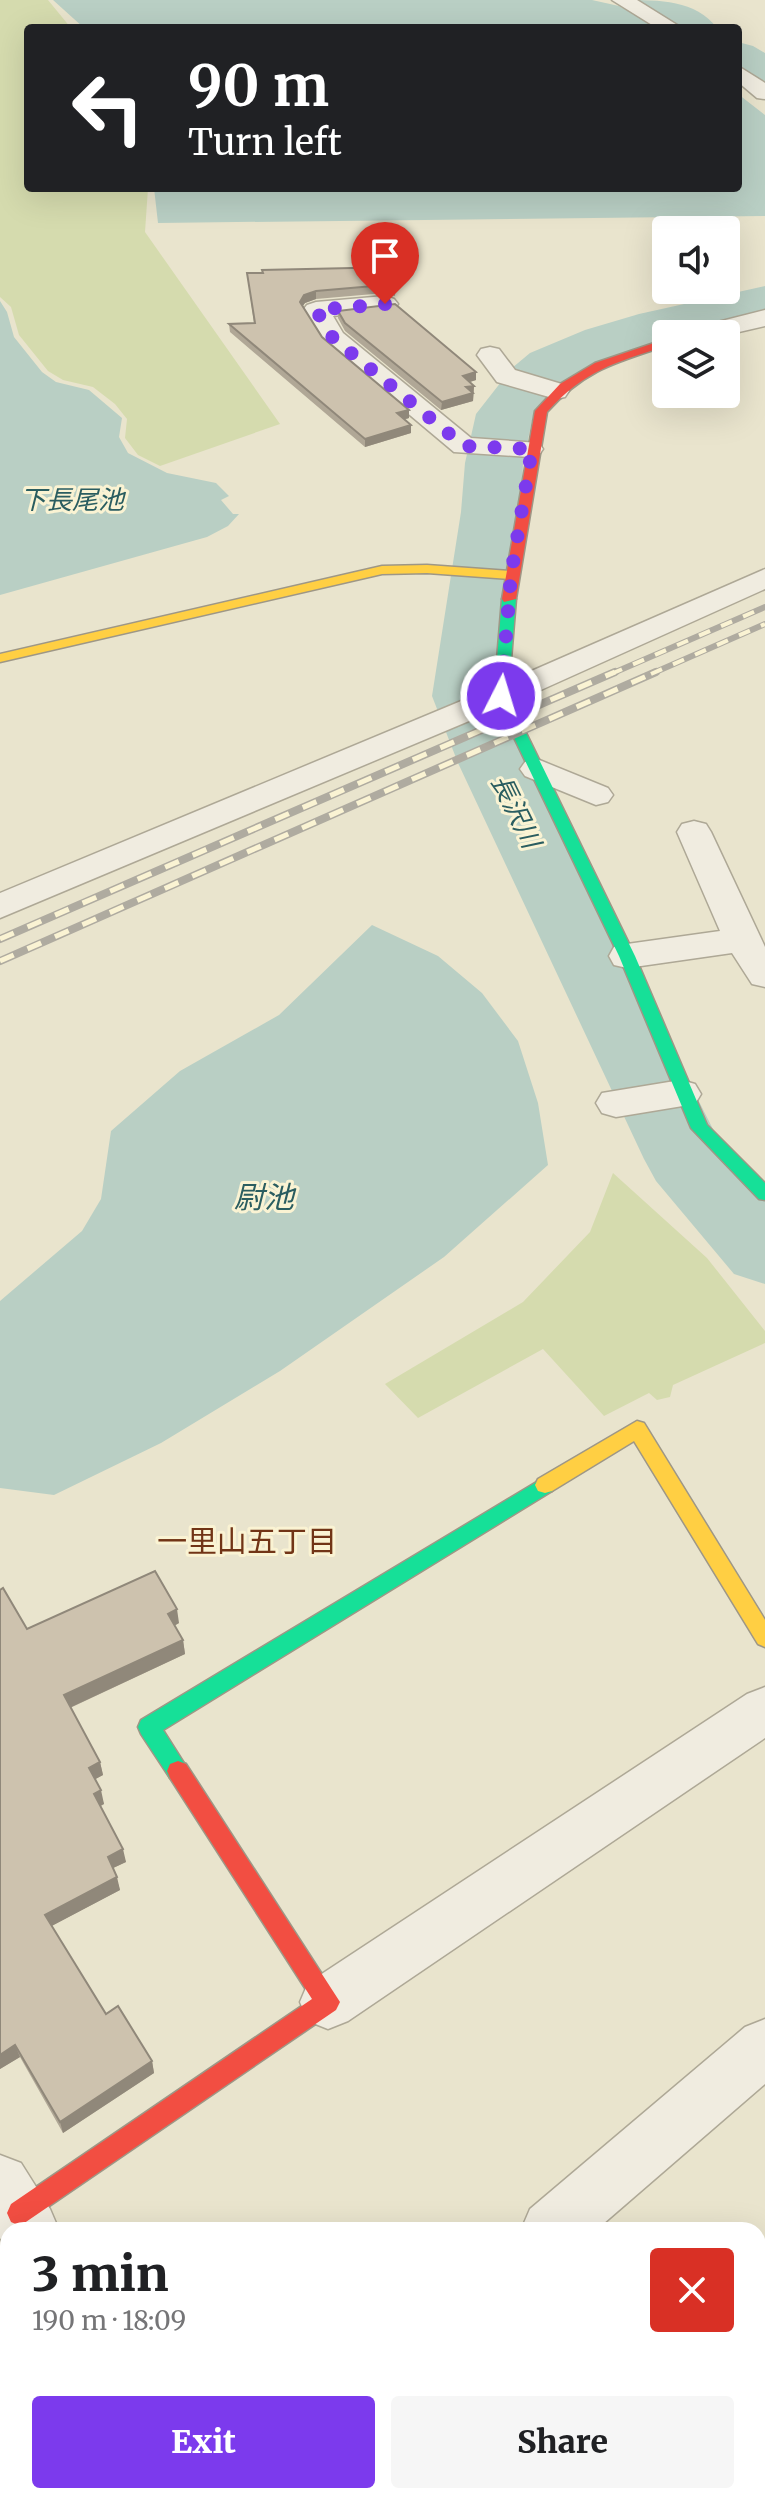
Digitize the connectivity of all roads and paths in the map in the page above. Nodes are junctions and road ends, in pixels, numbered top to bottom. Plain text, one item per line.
1 (622, 0) edge
2 (665, 24) edge
3 (742, 75) edge
4 (765, 93) edge
5 (385, 304) edge
6 (694, 305) dead end
7 (765, 318) edge
8 (718, 320) edge
9 (740, 323) edge
10 (652, 346) edge
11 (490, 355) dead end
12 (557, 391) junction
13 (531, 449) junction
14 (511, 575) junction
15 (765, 578) edge
16 (0, 658) edge
17 (501, 696) junction
18 (537, 769) junction
19 (596, 795) dead end
20 (694, 832) dead end
21 (0, 906) edge
22 (742, 940) junction
23 (627, 956) junction
24 (765, 975) edge
25 (682, 1094) junction
26 (618, 1103) dead end
27 (765, 1194) edge
28 (765, 1638) edge
29 (765, 1710) edge
30 (328, 2002) junction
31 (765, 2047) edge
32 (16, 2209) edge
33 (560, 2222) edge

1 - 2 street
3 - 4 street
5 - 13 street
6 - 8 street
7 - 9 street
10 - 12 street
11 - 12 street
12 - 13 street
13 - 14 street
14 - 16 street
14 - 17 street
15 - 17 street
17 - 18 street
17 - 21 street
18 - 19 street
18 - 23 street
20 - 22 street
22 - 23 street
22 - 24 street
23 - 25 street
25 - 26 street
25 - 27 street
28 - 30 street
29 - 30 street
30 - 32 street
31 - 33 street

